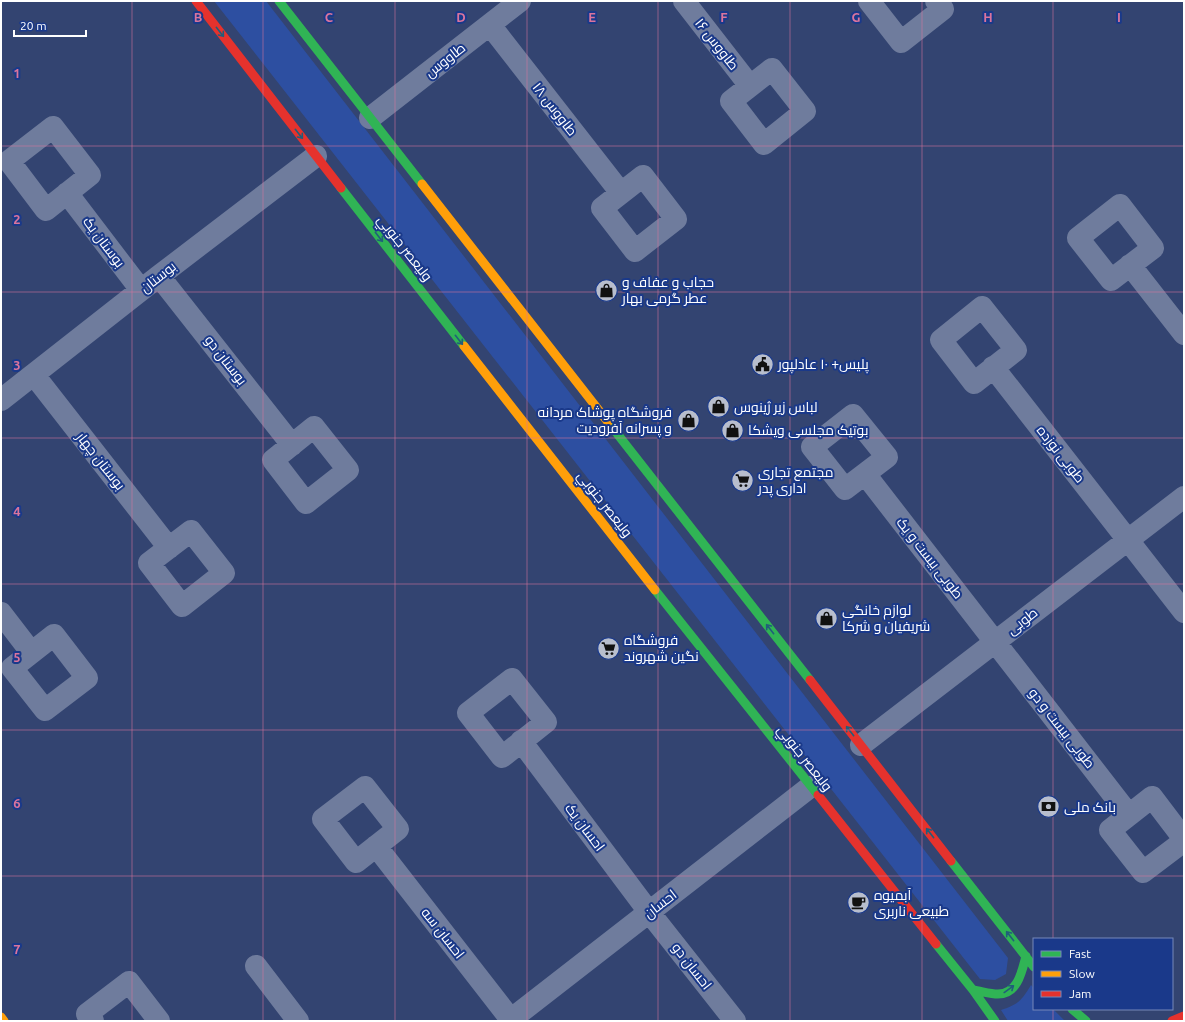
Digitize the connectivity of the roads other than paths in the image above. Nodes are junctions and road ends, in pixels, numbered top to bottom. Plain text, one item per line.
1 (196, 1) edge
2 (279, 1) edge
3 (520, 1) edge
4 (684, 1) edge
5 (869, 1) edge
6 (936, 1) edge
7 (490, 25) junction
8 (750, 86) dead end
9 (370, 118) junction
10 (316, 156) junction
11 (67, 193) dead end
12 (621, 193) dead end
13 (1130, 265) dead end
14 (159, 276) junction
15 (141, 290) junction
16 (1184, 334) edge
17 (993, 367) dead end
18 (34, 375) junction
19 (1, 400) edge
20 (292, 445) dead end
21 (865, 474) dead end
22 (1184, 497) edge
23 (1128, 540) junction
24 (169, 548) dead end
25 (1184, 612) edge
26 (1, 613) edge
27 (995, 642) junction
28 (31, 652) dead end
29 (520, 741) dead end
30 (861, 746) junction
31 (810, 787) junction
32 (1129, 815) junction
33 (1184, 840) edge
34 (376, 846) dead end
35 (649, 912) junction
36 (1026, 956) junction
37 (256, 966) dead end
38 (1033, 966) edge
39 (973, 990) junction
40 (1073, 1010) edge
41 (1184, 1016) edge
42 (1, 1017) edge
43 (4, 1021) edge
44 (92, 1021) edge
45 (159, 1021) edge
46 (298, 1021) edge
47 (511, 1021) edge
48 (735, 1021) edge
49 (995, 1021) edge
50 (1086, 1021) edge
51 (1172, 1021) edge

1 -> 10 main road, وليعصر جنوبي
2 - 9 main road
3 - 7 street, طاووس
4 - 8 street, طاووس ۱۶
5 - 6 street
7 - 9 street, طاووس
7 - 12 street, طاووس ۱۸
30 -> 9 main road
10 - 14 street, بوستان
10 -> 31 main road, وليعصر جنوبي
11 - 15 street, بوستان یک
13 - 16 street
14 - 15 street, بوستان
14 - 20 street, بوستان دو
15 - 18 street, بوستان
17 - 23 street, طوبی نوزده
18 - 19 street, بوستان
18 - 24 street, بوستان چهار
21 - 27 street, طوبی بیست و یک
22 - 23 street, طوبی
23 - 25 street, طوبی نوزده
23 - 27 street, طوبی
26 - 28 street
27 - 30 street, طوبی
27 - 32 street, طوبی بیست و دو
29 - 35 street, احسان یک
36 -> 30 main road
31 - 35 street, احسان
31 - 39 main road, وليعصر جنوبي
32 - 33 street
32 - 33 street
34 - 47 street, احسان سه
35 - 47 street, احسان
35 - 48 street, احسان دو
36 - 38 main road
39 -> 36 main road
37 - 46 street
39 - 49 main road, وليعصر جنوبي
40 - 50 main road
41 - 51 main road
42 - 43 main road
44 - 45 street

